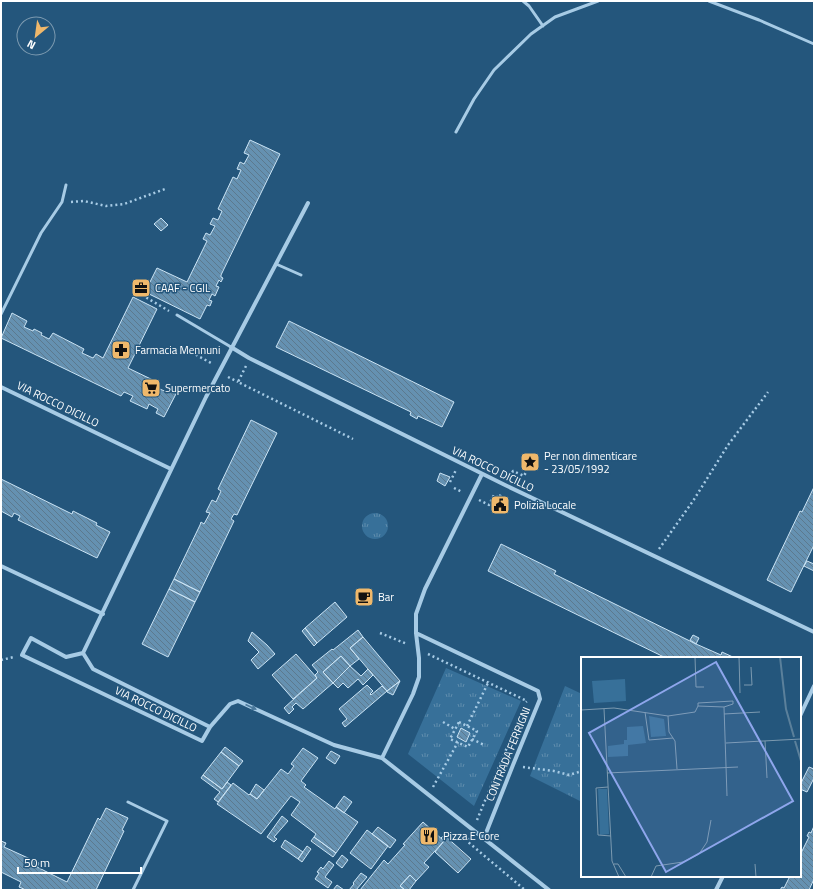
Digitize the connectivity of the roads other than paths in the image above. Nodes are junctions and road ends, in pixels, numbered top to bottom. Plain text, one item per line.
1 (523, 1) edge
2 (598, 1) edge
3 (709, 1) edge
4 (543, 26) junction
5 (814, 44) edge
6 (456, 132) dead end
7 (66, 186) dead end
8 (308, 203) dead end
9 (276, 264) junction
10 (301, 275) dead end
11 (1, 314) edge
12 (177, 315) road end
13 (231, 347) junction
14 (1, 387) edge
15 (171, 469) junction
16 (482, 474) junction
17 (1, 566) edge
18 (102, 614) junction
19 (814, 632) edge
20 (416, 633) junction
21 (83, 653) junction
22 (814, 686) edge
23 (801, 714) edge
24 (210, 727) junction
25 (382, 758) junction
26 (128, 802) dead end
27 (484, 838) junction
28 (722, 877) edge
29 (133, 890) edge
30 (549, 890) edge
31 (716, 890) edge

1 - 4 lane
2 - 4 lane
3 - 5 lane
4 - 6 lane
7 - 11 lane
8 - 9 street
9 - 10 lane
9 - 13 street
12 - 13 lane
13 - 15 street
13 - 16 street, VIA ROCCO DICILLO
14 - 15 street, VIA ROCCO DICILLO
15 - 18 street
16 - 19 street, VIA ROCCO DICILLO
16 - 20 street
17 - 18 street
18 - 21 street
20 - 25 street
20 - 27 street, CONTRADA FERRIGNI
21 - 24 street, VIA ROCCO DICILLO
21 - 24 street, VIA ROCCO DICILLO
22 - 23 street
24 -> 25 street
25 - 27 street
26 - 29 lane
27 - 30 street
28 - 31 street

